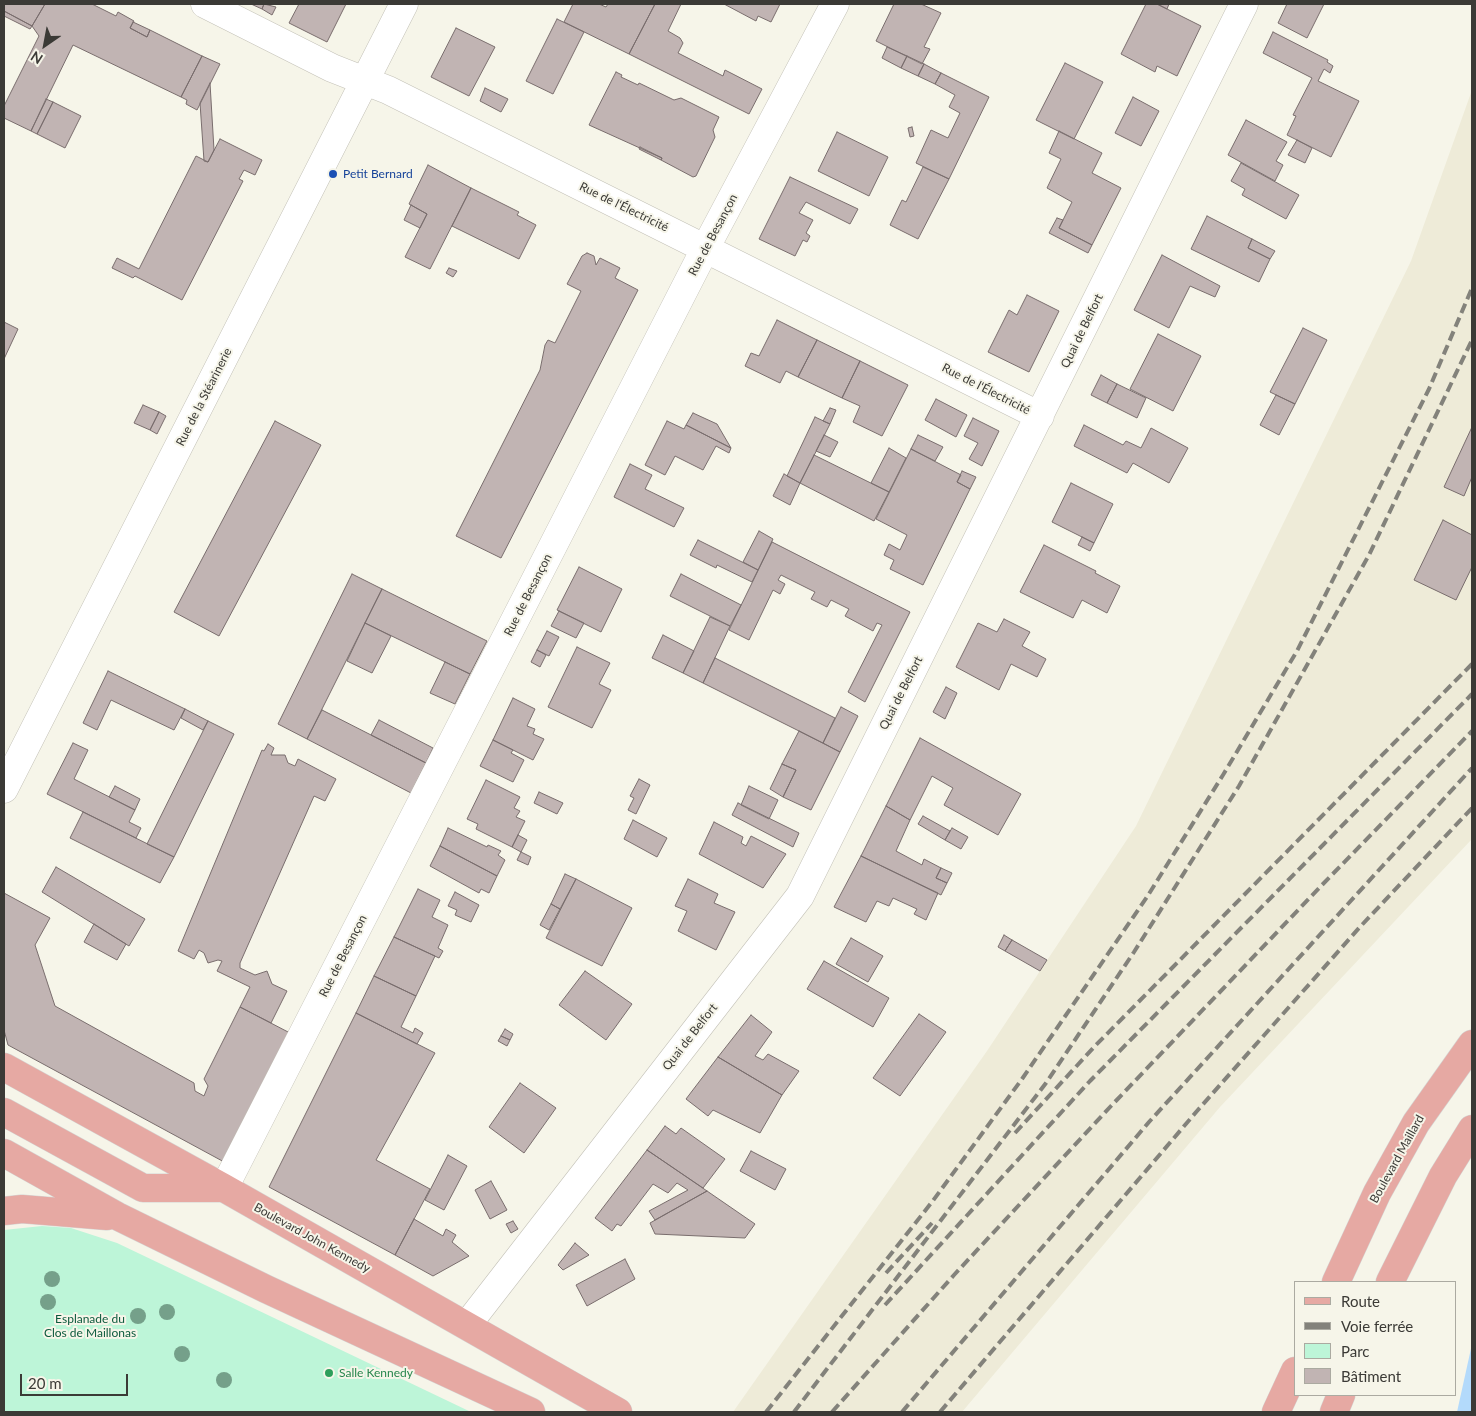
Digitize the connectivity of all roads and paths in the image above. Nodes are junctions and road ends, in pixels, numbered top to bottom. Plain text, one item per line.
1 (205, 4) edge
2 (404, 4) edge
3 (835, 4) edge
4 (1244, 4) edge
5 (366, 79) junction
6 (706, 247) junction
7 (1040, 416) junction
8 (4, 789) edge
9 (1472, 1044) edge
10 (4, 1067) edge
11 (4, 1112) edge
12 (1472, 1129) edge
13 (4, 1153) edge
14 (224, 1188) junction
15 (4, 1211) edge
16 (117, 1216) junction
17 (1341, 1271) edge
18 (1391, 1280) edge
19 (467, 1325) junction
20 (1294, 1373) edge
21 (1341, 1396) edge
22 (531, 1412) edge
23 (618, 1412) edge
24 (1276, 1412) edge
25 (1334, 1412) edge

1 - 5 street, Rue de l'Électricité
2 - 5 street, Rue de la Stéarinerie
3 - 6 street, Rue de Besançon
4 - 7 street, Quai de Belfort
5 - 6 street, Rue de l'Électricité
5 - 8 street, Rue de la Stéarinerie
6 - 7 street, Rue de l'Électricité
6 - 14 street, Rue de Besançon
7 - 19 street, Quai de Belfort
9 - 17 main road, Boulevard Maillard
10 - 14 main road, Boulevard John Kennedy
11 - 14 main road
12 - 18 main road
13 - 16 main road
14 - 19 main road, Boulevard John Kennedy
15 - 16 main road
16 - 22 main road
19 - 23 main road, Boulevard John Kennedy
20 - 24 main road
21 - 25 main road

